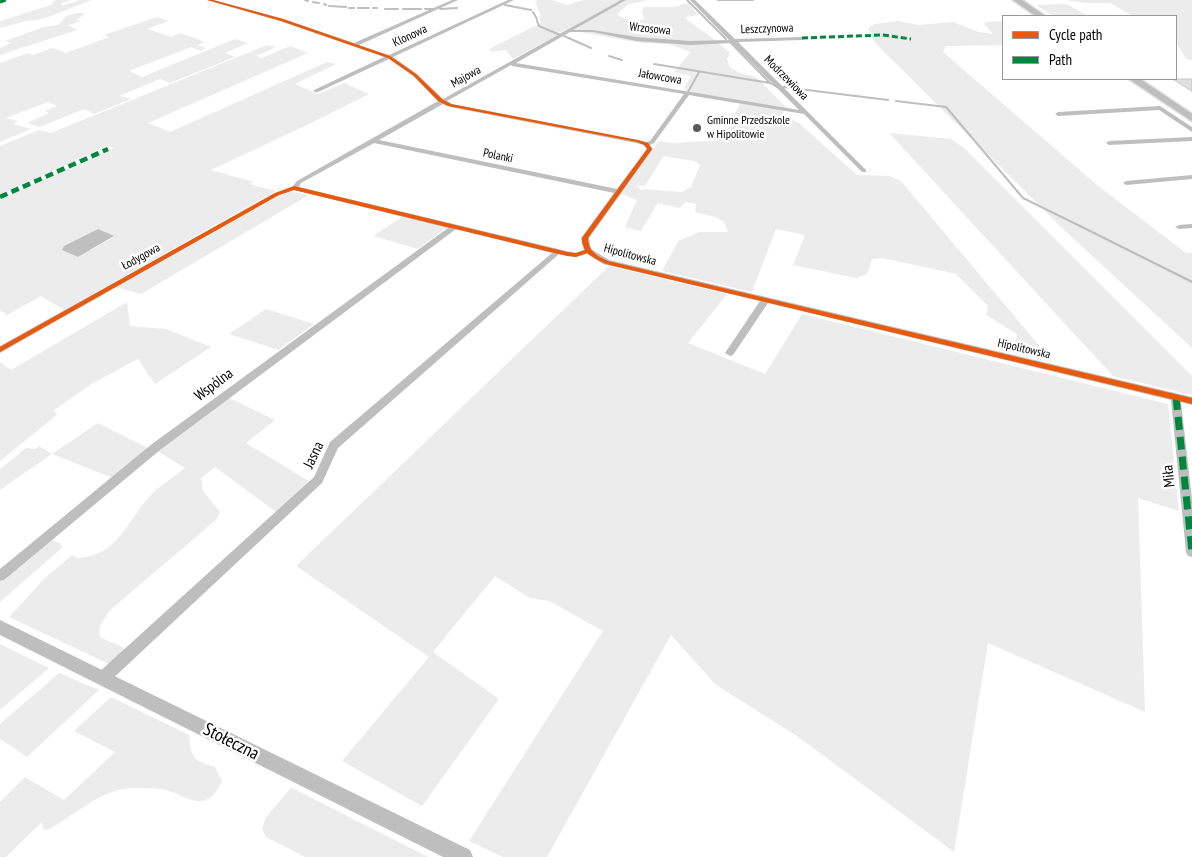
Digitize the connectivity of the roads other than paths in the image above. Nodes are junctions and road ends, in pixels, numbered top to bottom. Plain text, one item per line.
1 (6, 0) edge
2 (209, 0) edge
3 (456, 0) edge
4 (512, 0) edge
5 (624, 0) edge
6 (692, 0) edge
7 (1017, 0) edge
8 (0, 2) edge
9 (1040, 15) edge
10 (566, 33) junction
11 (802, 38) dead end
12 (732, 40) junction
13 (355, 45) junction
14 (389, 57) junction
15 (512, 64) junction
16 (1135, 80) edge
17 (316, 91) dead end
18 (688, 93) junction
19 (444, 102) junction
20 (806, 113) junction
21 (1058, 114) dead end
22 (1192, 118) edge
23 (1192, 130) edge
24 (1192, 139) edge
25 (374, 141) junction
26 (1109, 143) dead end
27 (646, 144) junction
28 (864, 171) dead end
29 (1192, 177) edge
30 (1126, 183) dead end
31 (294, 188) junction
32 (619, 192) junction
33 (454, 226) junction
34 (1192, 226) edge
35 (1178, 227) dead end
36 (588, 251) junction
37 (557, 252) junction
38 (766, 300) junction
39 (0, 350) edge
40 (730, 353) dead end
41 (1176, 397) junction
42 (1192, 401) edge
43 (1192, 552) edge
44 (0, 576) edge
45 (0, 627) edge
46 (103, 678) junction
47 (462, 857) edge

1 - 8 street
2 - 13 street
3 - 13 street
4 - 14 street, Klonowa
5 - 10 street, Majowa
6 - 12 street, Modrzewiowa
7 - 9 main road
10 - 12 street, Wrzosowa
10 - 15 street, Majowa
11 - 12 street, Leszczynowa
12 - 20 street, Modrzewiowa
13 - 14 street
14 - 17 street, Klonowa
14 - 19 street
15 - 18 street, Jałowcowa
15 - 19 street, Majowa
16 - 22 main road
18 - 20 street, Jałowcowa
18 - 27 street
19 - 25 street, Majowa
19 - 27 street
20 - 28 street, Modrzewiowa
21 - 23 street
24 - 26 street
25 - 31 street, Majowa
25 - 32 street, Polanki
27 - 32 street, Hipolitowska
29 - 30 street
31 - 33 street
31 - 39 street, Łodygowa
32 - 36 street, Hipolitowska
33 - 37 street
33 - 44 street, Wspólna
34 - 35 street
36 - 37 street
36 - 38 street, Hipolitowska
37 - 46 street, Jasna
38 - 40 street
38 - 41 street, Hipolitowska
41 - 42 street, Hipolitowska
41 - 43 street, Miła
45 - 46 street, Stołeczna
46 - 47 street, Stołeczna

